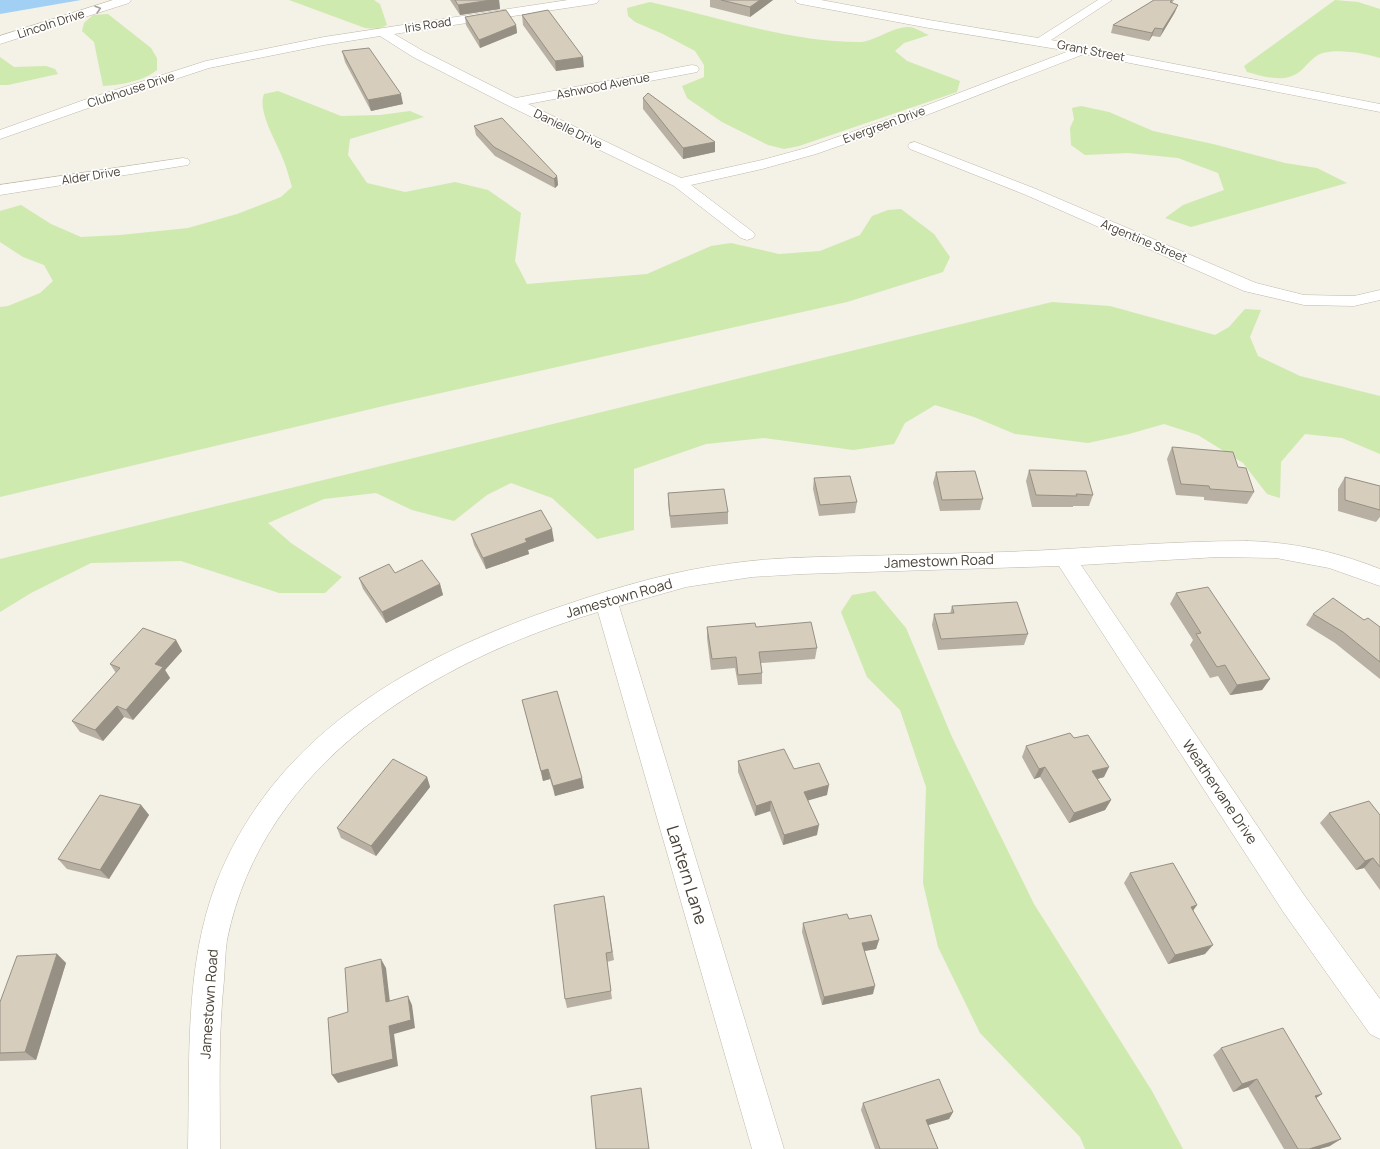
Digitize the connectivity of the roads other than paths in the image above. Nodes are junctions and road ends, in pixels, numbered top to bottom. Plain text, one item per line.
1 (125, 0) edge
2 (593, 0) edge
3 (801, 0) edge
4 (1106, 0) edge
5 (70, 17) junction
6 (0, 31) edge
7 (383, 32) junction
8 (0, 40) edge
9 (1040, 42) junction
10 (1084, 50) junction
11 (264, 54) joint
12 (692, 69) dead end
13 (514, 102) junction
14 (1380, 108) edge
15 (0, 136) edge
16 (914, 146) dead end
17 (183, 162) dead end
18 (679, 183) junction
19 (0, 190) edge
20 (747, 235) dead end
21 (1380, 295) edge
22 (1065, 558) junction
23 (1380, 578) edge
24 (606, 601) junction
25 (1380, 1024) edge
26 (204, 1149) edge
27 (768, 1149) edge

5 -> 1 street, Lincoln Drive
2 - 7 street, Iris Road
3 - 9 street, Grant Street
4 - 9 street
5 - 6 street
5 - 8 street, Lincoln Drive
7 - 11 street, Iris Road
7 - 13 street, Danielle Drive
9 - 10 street, Grant Street
10 - 14 street, Grant Street
10 - 18 street, Evergreen Drive
11 - 15 street, Clubhouse Drive
12 - 13 street, Ashwood Avenue
13 - 18 street, Danielle Drive
16 - 21 street, Argentine Street
17 - 19 street, Alder Drive
18 - 20 street, Danielle Drive
22 - 23 street, Jamestown Road
22 - 24 street, Jamestown Road
22 - 25 street, Weathervane Drive
24 - 26 street, Jamestown Road
24 - 27 street, Lantern Lane

